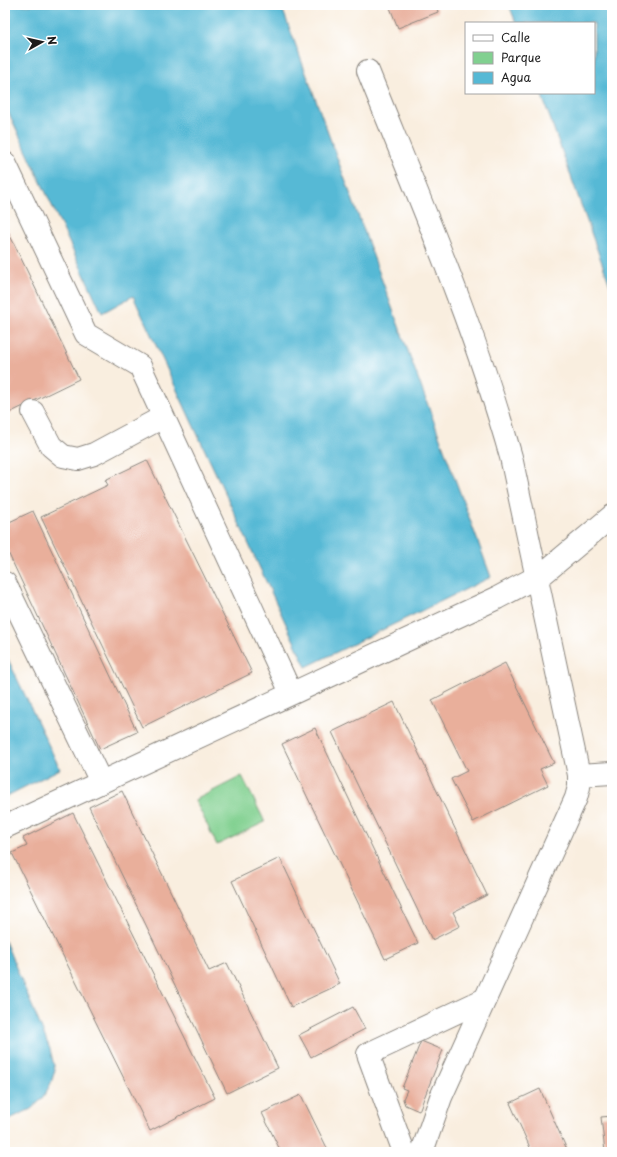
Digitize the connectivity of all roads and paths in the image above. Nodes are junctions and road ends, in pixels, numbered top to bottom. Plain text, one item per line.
1 (368, 71) dead end
2 (5, 163) edge
3 (33, 412) dead end
4 (163, 417) junction
5 (612, 516) edge
6 (536, 578) junction
7 (5, 583) edge
8 (291, 693) junction
9 (612, 773) edge
10 (579, 776) junction
11 (101, 782) junction
12 (5, 827) edge
13 (485, 999) junction
14 (404, 1152) edge
15 (422, 1152) edge

1 - 6 street
2 - 4 street
3 - 4 street
4 - 8 street
5 - 6 street
6 - 8 street
6 - 10 street
7 - 11 street
8 - 11 street
9 - 10 street
10 - 13 street
11 - 12 street
13 - 14 street
13 - 15 street

